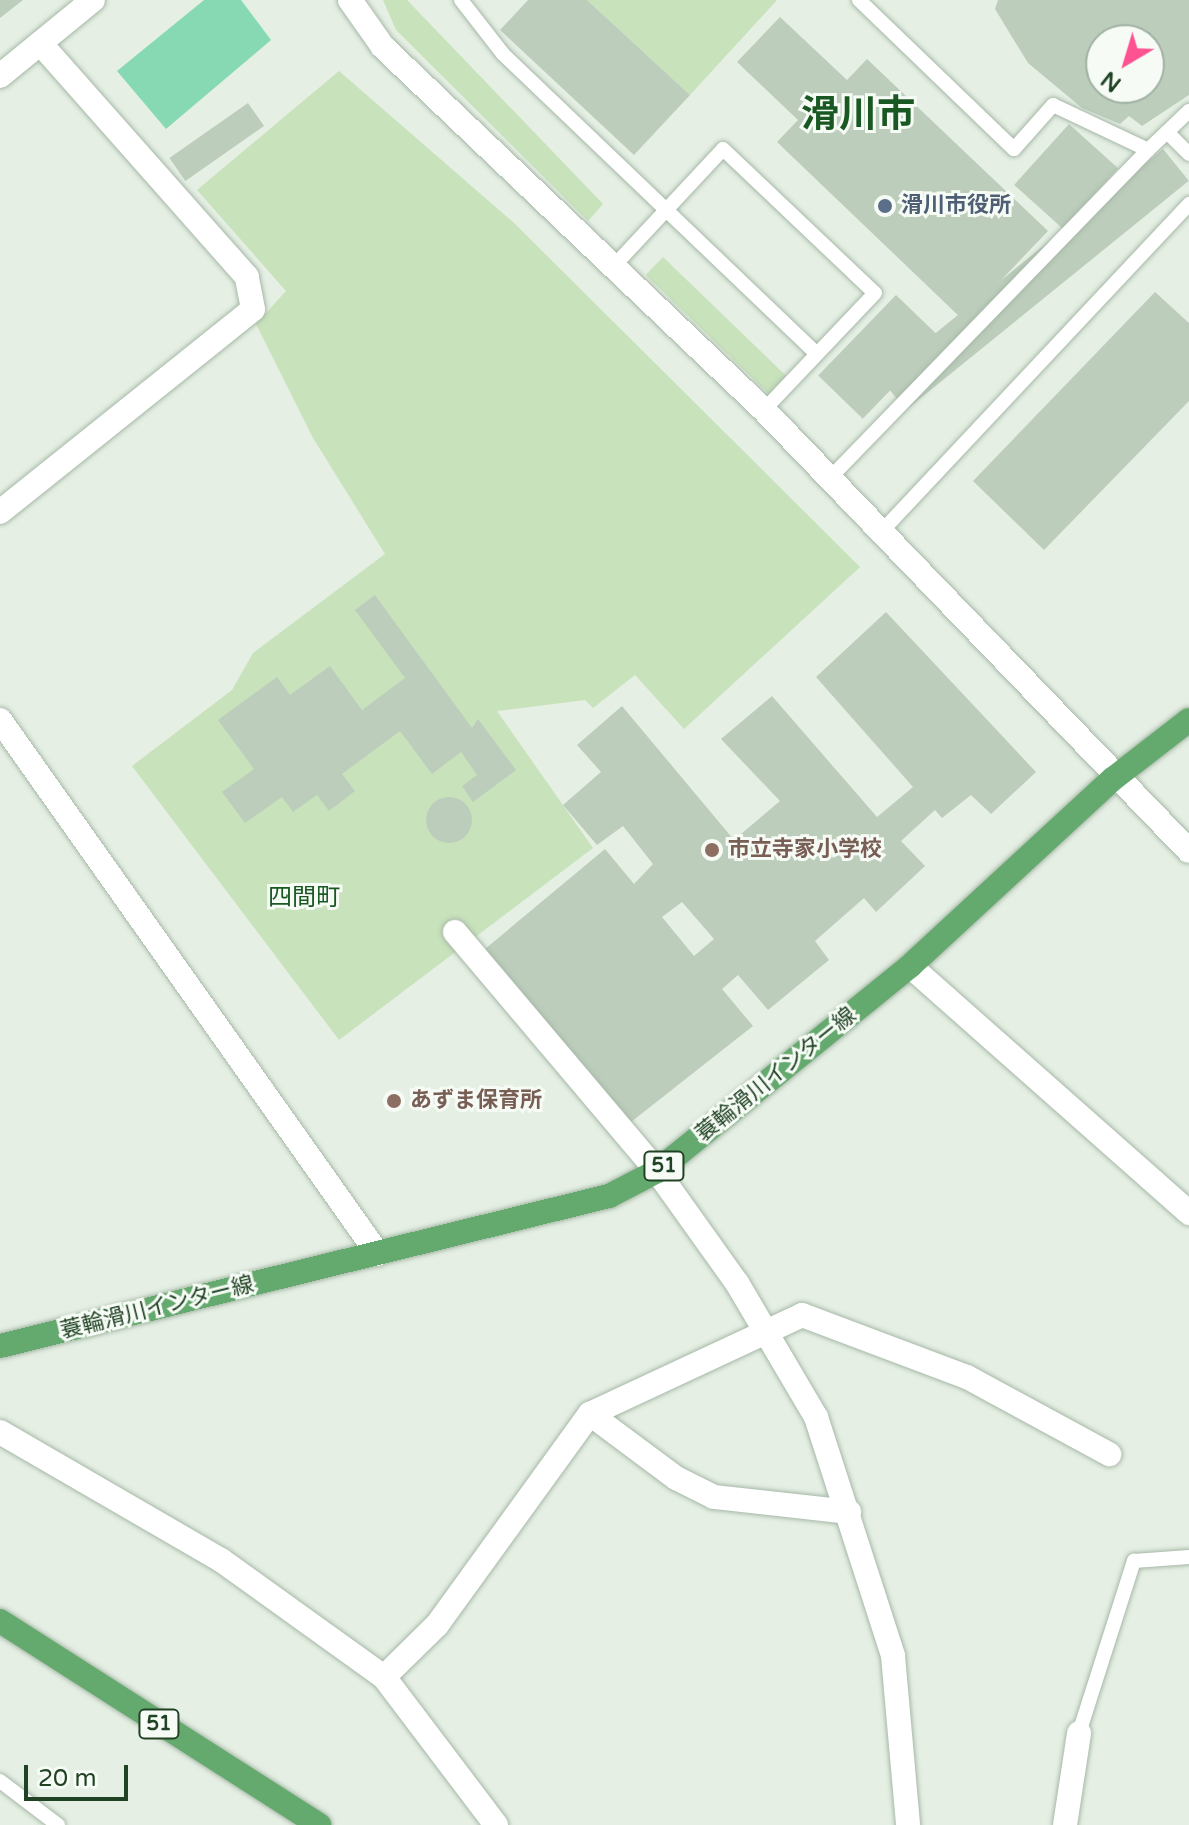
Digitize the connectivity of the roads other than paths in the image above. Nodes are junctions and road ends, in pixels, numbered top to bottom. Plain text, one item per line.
1 (93, 0) edge
2 (350, 0) edge
3 (461, 0) edge
4 (859, 0) edge
5 (40, 43) junction
6 (0, 76) edge
7 (1189, 111) edge
8 (1167, 132) junction
9 (1148, 150) junction
10 (1189, 154) edge
11 (1189, 204) edge
12 (668, 209) junction
13 (613, 267) junction
14 (817, 354) junction
15 (764, 410) junction
16 (830, 478) junction
17 (0, 512) edge
18 (882, 531) junction
19 (0, 720) edge
20 (1189, 720) edge
21 (1113, 779) junction
22 (1189, 851) edge
23 (455, 932) dead end
24 (910, 966) junction
25 (657, 1171) junction
26 (1189, 1213) edge
27 (378, 1254) junction
28 (763, 1329) junction
29 (0, 1346) edge
30 (590, 1414) junction
31 (0, 1432) edge
32 (1109, 1454) dead end
33 (849, 1512) junction
34 (1189, 1557) edge
35 (0, 1621) edge
36 (384, 1677) junction
37 (1079, 1733) joint
38 (0, 1781) edge
39 (58, 1825) edge
40 (319, 1825) edge
41 (496, 1825) edge
42 (908, 1825) edge
43 (1065, 1825) edge

1 - 5 street
2 - 13 street
3 - 12 lane
4 - 9 lane
5 - 6 street
5 - 17 street
7 - 8 lane
8 - 9 lane
8 - 10 lane
9 - 16 lane
11 - 18 lane
12 - 13 lane
12 - 14 lane
12 - 14 lane
13 - 15 street
14 - 15 lane
15 - 16 street
16 - 18 street
18 - 21 street
19 - 27 street
20 - 21 main road, 蓑輪滑川インター線 / 51
21 - 22 street
21 - 24 main road, 蓑輪滑川インター線 / 51
23 - 25 street
24 - 25 main road, 蓑輪滑川インター線 / 51
24 - 26 street
25 - 27 main road, 蓑輪滑川インター線 / 51
25 - 28 street
27 - 29 main road, 蓑輪滑川インター線 / 51
28 - 30 street
28 - 32 street
28 - 33 street
30 - 33 street
30 - 36 street
31 - 36 street
33 - 42 street
34 - 37 lane
35 - 40 main road, 51
36 - 41 street
37 - 43 street
38 - 39 lane

